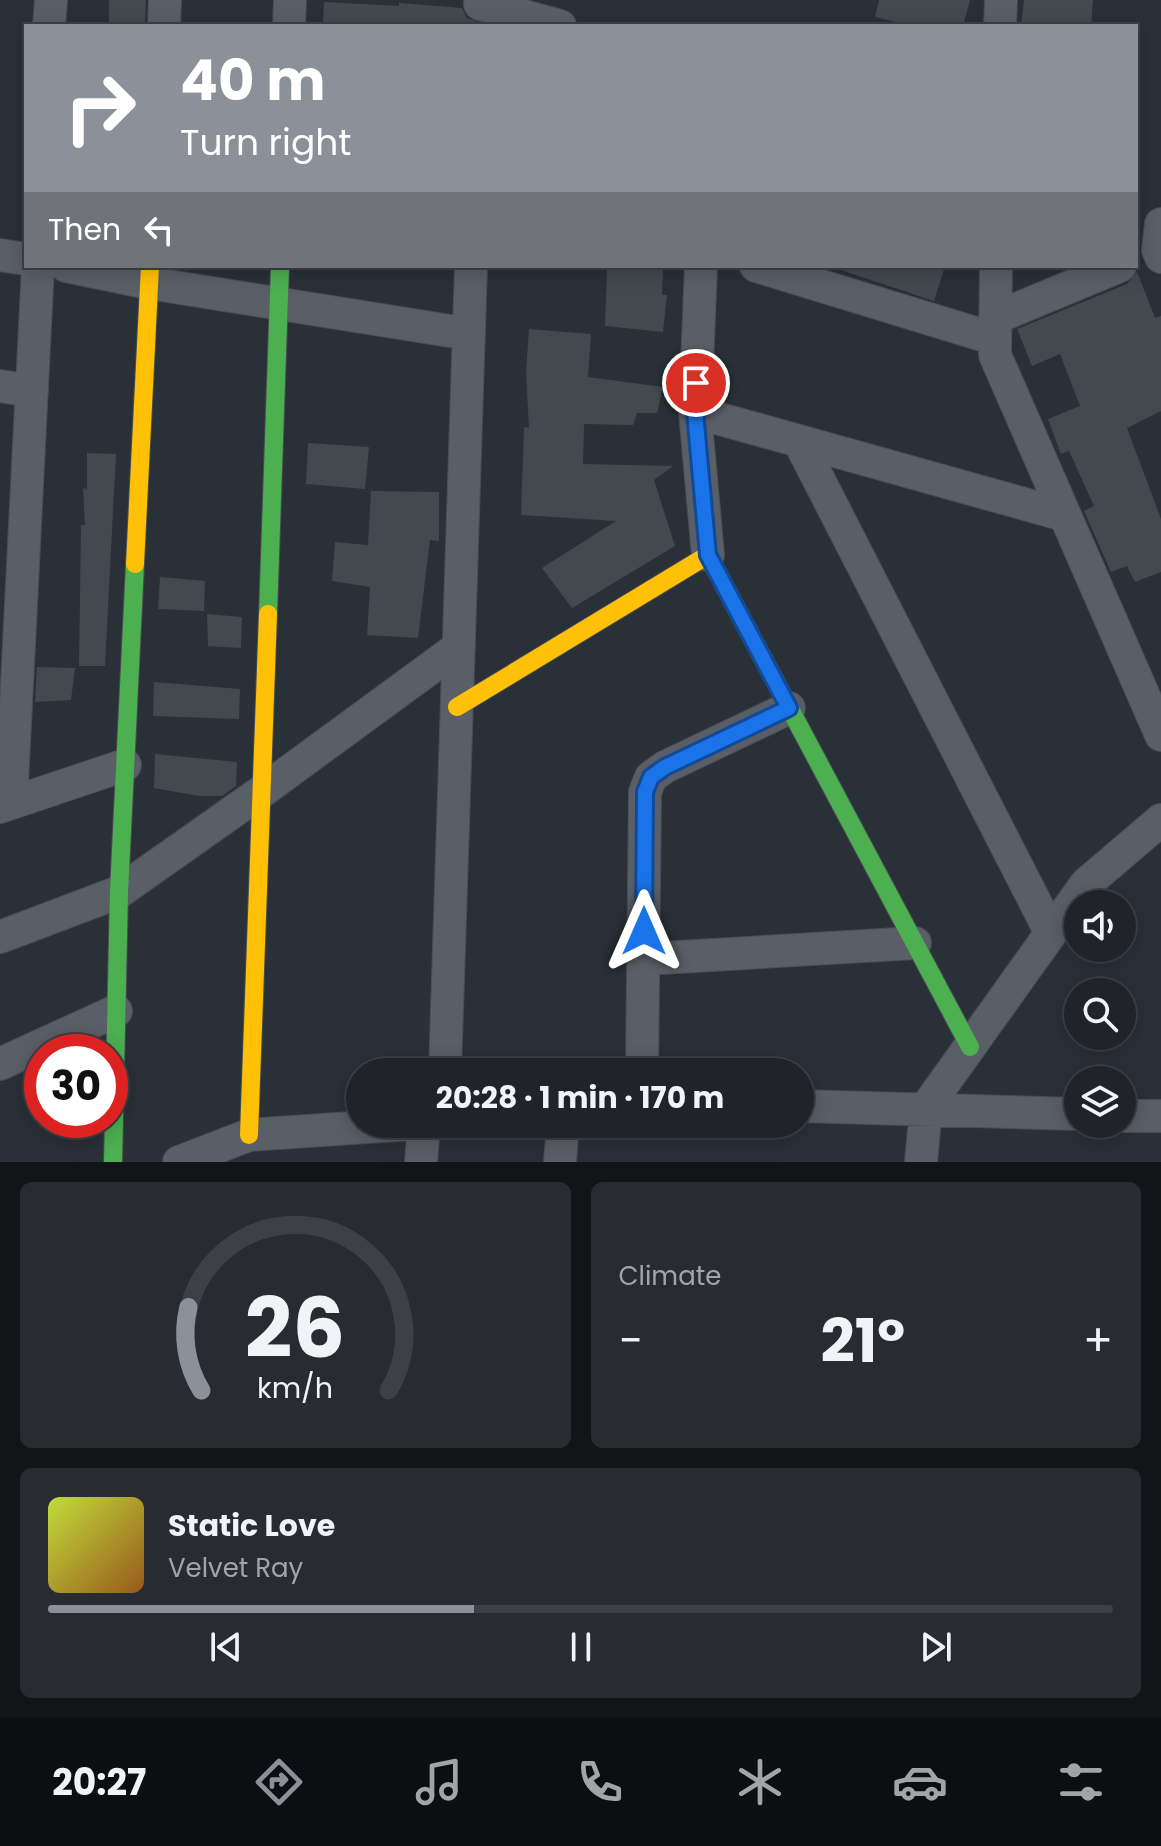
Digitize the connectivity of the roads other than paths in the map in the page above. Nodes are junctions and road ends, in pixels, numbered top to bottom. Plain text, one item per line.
1 (51, 0) edge
2 (165, 0) edge
3 (290, 0) edge
4 (1001, 0) edge
5 (480, 10) edge
6 (49, 24) edge
7 (164, 24) edge
8 (289, 24) edge
9 (550, 24) edge
10 (1000, 24) edge
11 (0, 255) edge
12 (24, 259) edge
13 (38, 268) edge
14 (85, 268) edge
15 (280, 268) edge
16 (471, 268) edge
17 (701, 268) edge
18 (764, 268) edge
19 (996, 268) edge
20 (1116, 268) edge
21 (150, 275) edge
22 (279, 302) junction
23 (995, 328) junction
24 (469, 334) junction
25 (0, 386) edge
26 (32, 391) junction
27 (695, 412) junction
28 (799, 441) junction
29 (1064, 515) junction
30 (12, 522) edge
31 (708, 555) junction
32 (459, 647) junction
33 (457, 707) junction
34 (789, 708) junction
35 (1161, 735) edge
36 (125, 765) junction
37 (261, 792) junction
38 (6, 805) edge
39 (1161, 820) edge
40 (119, 892) junction
41 (1051, 933) junction
42 (0, 937) edge
43 (915, 943) junction
44 (644, 959) junction
45 (116, 1011) junction
46 (970, 1047) junction
47 (445, 1058) edge
48 (642, 1058) edge
49 (0, 1064) edge
50 (814, 1106) edge
51 (926, 1108) junction
52 (1064, 1113) edge
53 (1136, 1116) edge
54 (1161, 1116) edge
55 (346, 1128) edge
56 (249, 1135) junction
57 (423, 1138) edge
58 (562, 1138) edge
59 (113, 1162) edge
60 (179, 1162) edge
61 (421, 1162) edge
62 (560, 1162) edge
63 (921, 1162) edge

1 - 6 street
2 - 7 street
3 - 8 street
4 - 10 street
5 - 9 street
11 - 12 street
13 - 26 street
14 - 21 street
15 - 22 street
16 - 24 street
17 - 27 street
18 - 23 street
19 - 23 street
20 - 23 street
21 - 22 street
21 - 36 street
22 - 24 street
22 - 37 street
23 - 29 street
24 - 32 street
25 - 26 street
26 - 30 street
27 - 28 street
27 - 31 street
28 - 29 street
28 - 41 street
29 - 35 street
30 - 38 street
31 - 33 street
31 - 34 street
32 - 33 street
32 - 37 street
33 - 47 street
34 - 43 street
34 - 44 street
36 - 38 street
36 - 40 street
37 - 40 street
37 - 56 street
39 - 41 street
40 - 42 street
40 - 45 street
41 - 46 street
43 - 44 street
43 - 46 street
44 - 48 street
45 - 49 street
45 - 59 street
46 - 51 street
50 - 51 street
51 - 52 street
51 - 63 street
53 - 54 street
55 - 56 street
56 - 60 street
57 - 61 street
58 - 62 street

